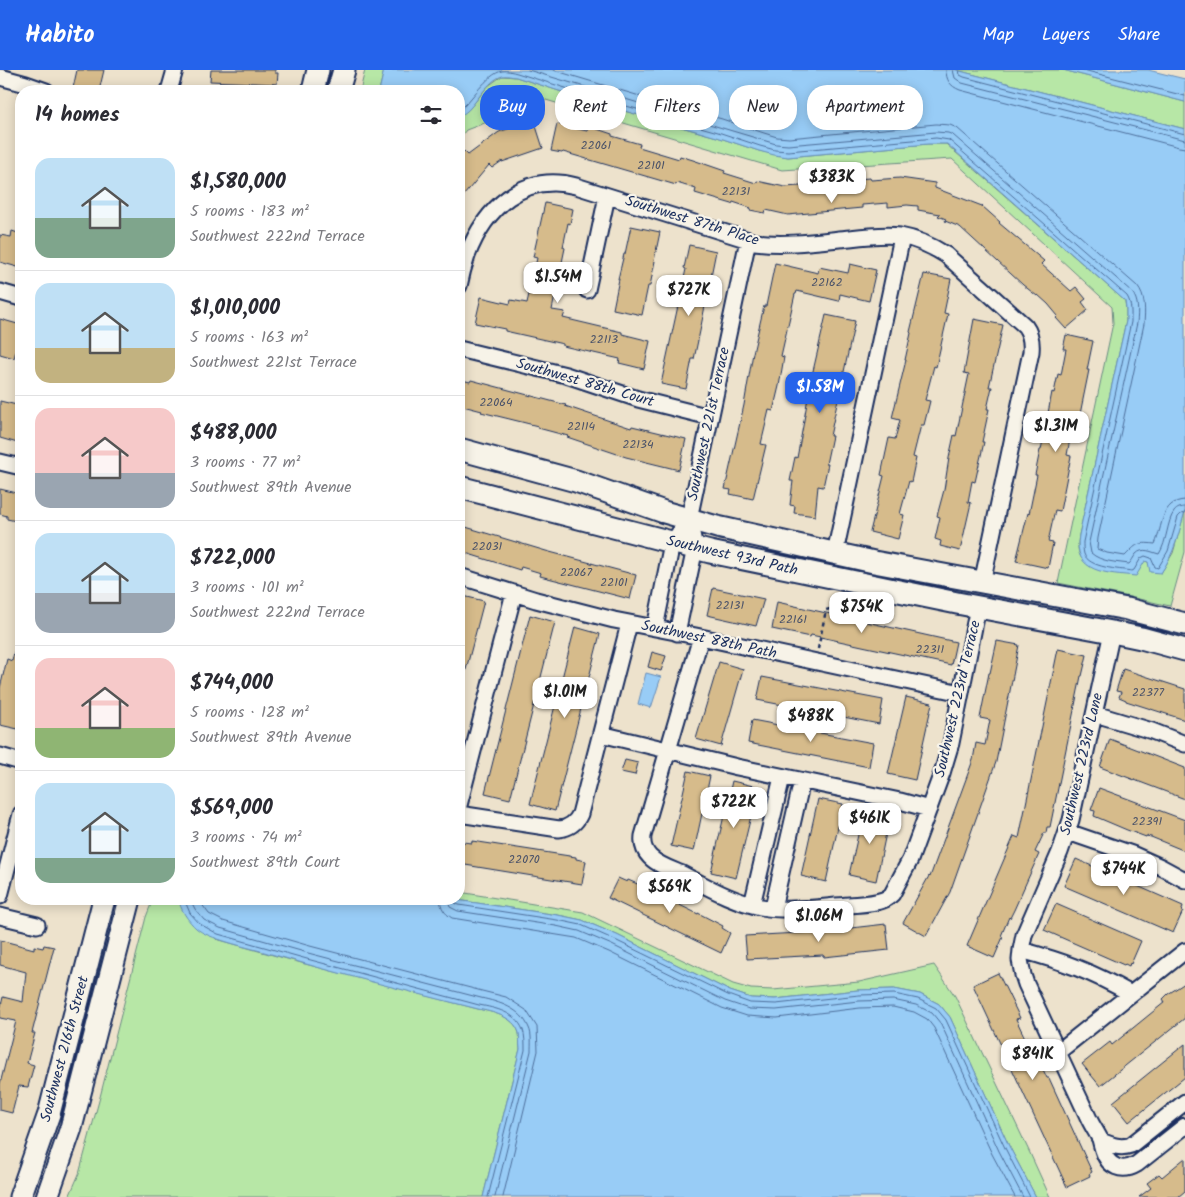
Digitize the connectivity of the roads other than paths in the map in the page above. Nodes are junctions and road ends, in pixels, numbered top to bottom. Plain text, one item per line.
1 (175, 70) edge
2 (318, 70) edge
3 (344, 70) edge
4 (0, 77) edge
5 (30, 85) edge
6 (171, 85) edge
7 (314, 85) edge
8 (340, 85) edge
9 (607, 196) junction
10 (902, 237) junction
11 (748, 240) junction
12 (465, 265) edge
13 (587, 290) dead end
14 (0, 292) edge
15 (15, 296) edge
16 (465, 350) edge
17 (710, 417) junction
18 (465, 451) edge
19 (0, 462) edge
20 (15, 466) edge
21 (465, 489) edge
22 (688, 519) junction
23 (672, 543) junction
24 (695, 548) junction
25 (835, 553) junction
26 (465, 578) edge
27 (982, 582) junction
28 (514, 593) junction
29 (978, 607) junction
30 (629, 624) junction
31 (1185, 624) edge
32 (655, 628) junction
33 (1112, 632) junction
34 (677, 633) junction
35 (701, 637) junction
36 (1185, 650) edge
37 (961, 693) junction
38 (1095, 714) junction
39 (601, 734) junction
40 (1185, 744) edge
41 (668, 751) junction
42 (0, 756) edge
43 (15, 760) edge
44 (782, 777) junction
45 (802, 781) junction
46 (465, 782) edge
47 (930, 809) junction
48 (465, 815) edge
49 (1068, 832) junction
50 (15, 837) edge
51 (1185, 880) edge
52 (0, 896) edge
53 (102, 905) edge
54 (128, 905) edge
55 (752, 905) junction
56 (773, 908) junction
57 (0, 916) edge
58 (37, 925) dead end
59 (1021, 950) junction
60 (1185, 951) edge
61 (1130, 994) junction
62 (1058, 1052) junction
63 (1185, 1102) edge
64 (1185, 1126) edge
65 (1101, 1141) junction
66 (20, 1197) edge
67 (47, 1197) edge

1 - 6 street
2 - 7 street
3 - 8 street
4 - 5 street
9 - 11 street, Southwest 87th Place
9 - 12 street, Southwest 87th Place
9 - 13 street
10 - 11 street, Southwest 87th Place
10 - 25 street
10 - 27 street, Southwest 87th Place
11 - 17 street, Southwest 221st Terrace
14 - 15 street
16 - 17 street, Southwest 88th Court
17 - 22 street, Southwest 221st Terrace
18 - 22 street, Southwest 93rd Path
19 - 20 street
21 - 23 street, Southwest 93rd Path
22 - 23 street, Southwest 221st Terrace
22 - 24 street, Southwest 221st Terrace
22 - 25 street, Southwest 93rd Path
23 - 24 street, Southwest 93rd Path
23 - 32 street, Southwest 221st Terrace
24 - 29 street, Southwest 93rd Path
24 - 34 street, Southwest 221st Terrace
25 - 27 street, Southwest 93rd Path
26 - 28 street, Southwest 88th Path
27 - 31 street, Southwest 93rd Path
28 - 30 street, Southwest 88th Path
28 - 46 street
29 - 33 street, Southwest 93rd Path
29 - 37 street, Southwest 223rd Terrace
30 - 32 street, Southwest 88th Path
30 - 39 street
32 - 34 street, Southwest 88th Path
33 - 36 street, Southwest 93rd Path
33 - 38 street, Southwest 223rd Lane
34 - 35 street, Southwest 88th Path
35 - 37 street, Southwest 88th Path
35 - 41 street
37 - 47 street, Southwest 223rd Terrace
38 - 40 street
38 - 49 street, Southwest 223rd Lane
39 - 41 street
39 - 48 street
41 - 44 street
41 - 55 street
42 - 43 street
44 - 45 street
44 - 55 street
45 - 47 street
45 - 56 street
47 - 56 street, Southwest 223rd Terrace
49 - 51 street
49 - 59 street, Southwest 223rd Lane
50 - 52 street
53 - 66 street, Southwest 216th Street
54 - 67 street, Southwest 216th Street
55 - 56 street
57 - 58 street
59 - 61 street
59 - 62 street
60 - 61 street
61 - 62 street
62 - 65 street
63 - 65 street
64 - 65 street

